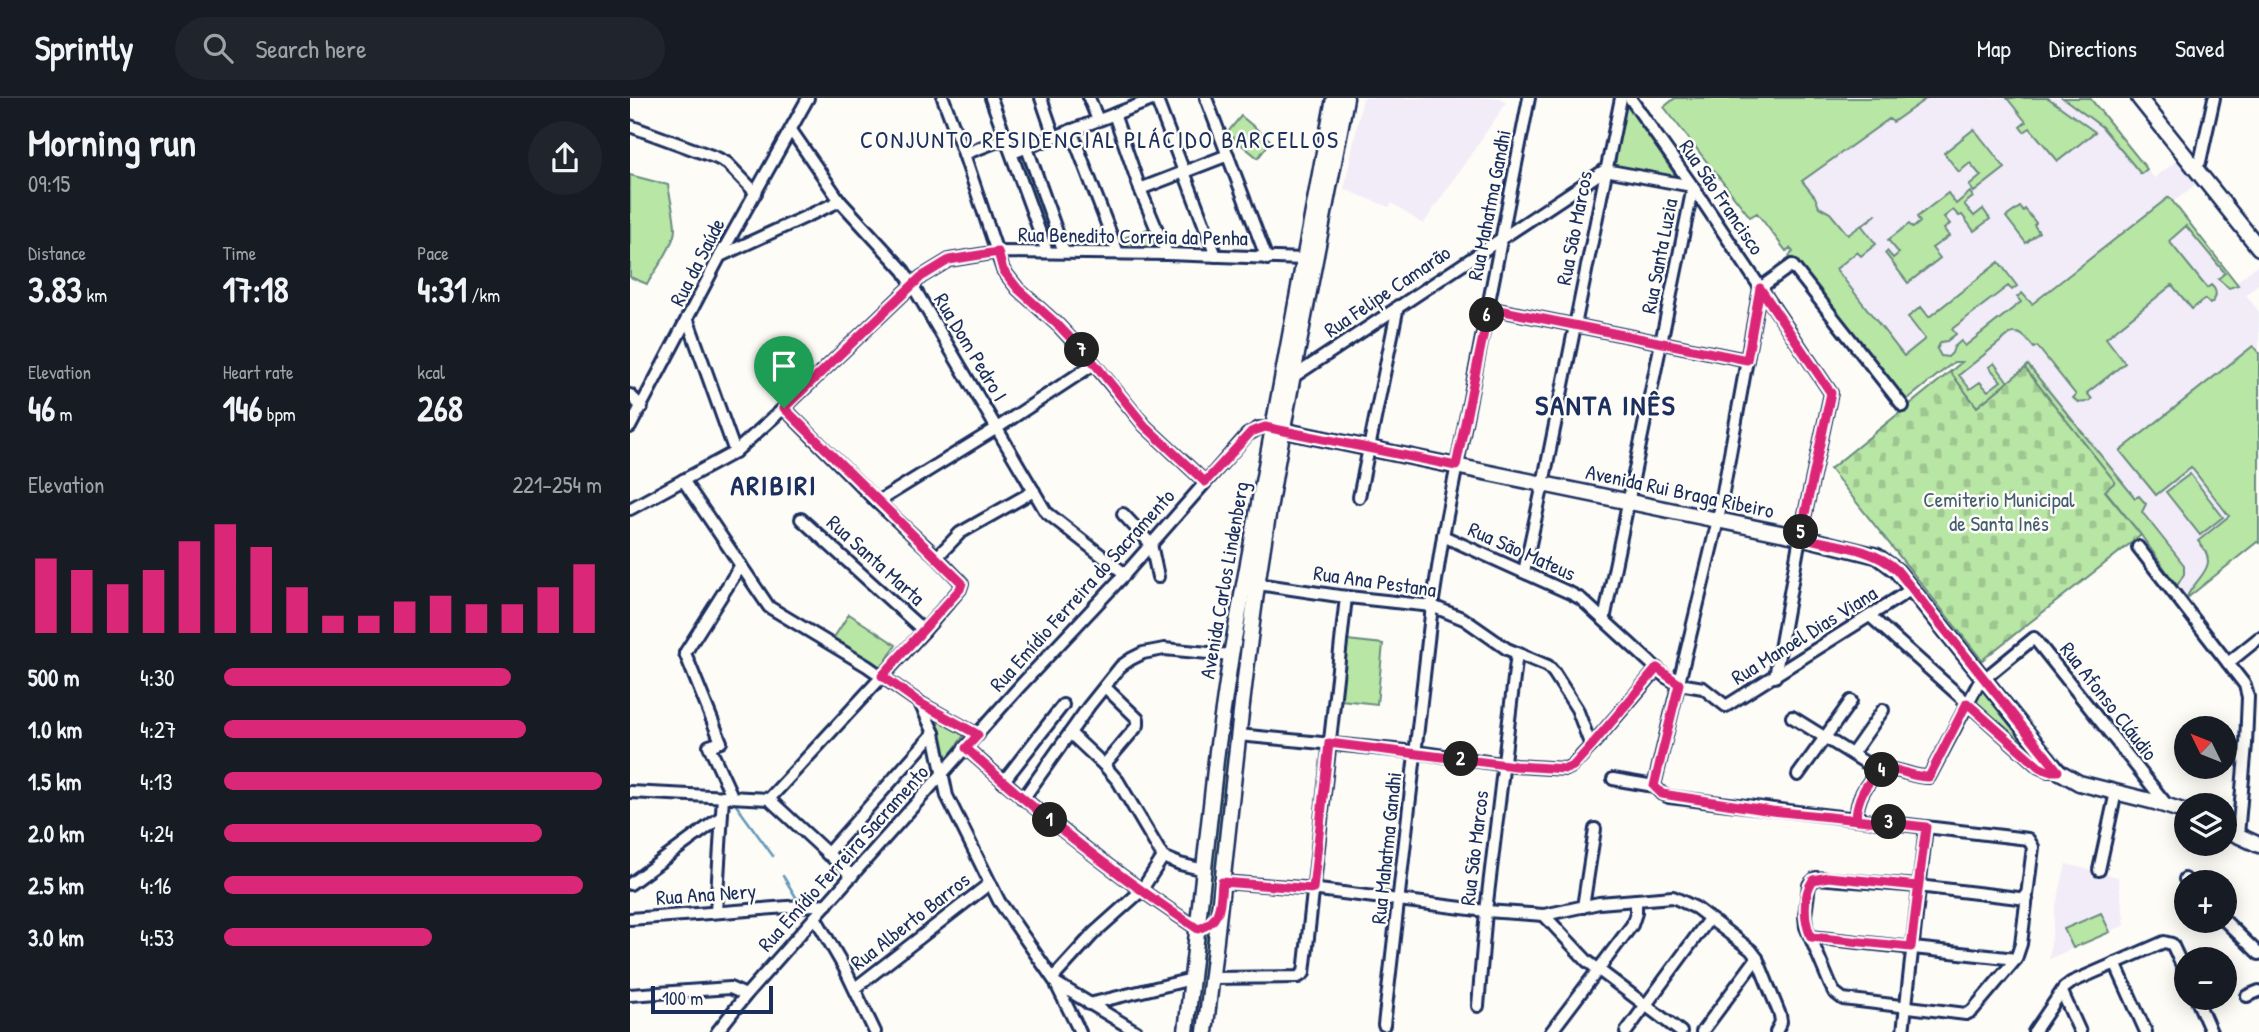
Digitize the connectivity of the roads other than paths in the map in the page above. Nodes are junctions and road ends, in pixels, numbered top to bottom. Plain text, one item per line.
1 (807, 98) edge
2 (943, 98) edge
3 (991, 98) edge
4 (1041, 98) edge
5 (1089, 98) edge
6 (1156, 98) edge
7 (1206, 98) edge
8 (1334, 98) edge
9 (1346, 98) edge
10 (1529, 98) edge
11 (1621, 98) edge
12 (1630, 98) edge
13 (2139, 98) edge
14 (2150, 98) edge
15 (2214, 98) edge
16 (1138, 101) edge
17 (1114, 114) junction
18 (1098, 120) junction
19 (630, 126) edge
20 (790, 130) junction
21 (1071, 130) junction
22 (1054, 136) junction
23 (1006, 138) junction
24 (1027, 148) junction
25 (1012, 153) junction
26 (964, 154) junction
27 (1228, 155) junction
28 (2197, 163) junction
29 (1605, 170) junction
30 (1184, 172) junction
31 (1692, 186) junction
32 (1140, 189) junction
33 (756, 193) junction
34 (841, 201) junction
35 (1502, 237) junction
36 (2258, 241) edge
37 (998, 252) junction
38 (1047, 252) junction
39 (1064, 252) junction
40 (1118, 253) junction
41 (1167, 254) junction
42 (720, 256) junction
43 (1216, 256) junction
44 (1310, 258) junction
45 (1267, 259) junction
46 (912, 286) junction
47 (1760, 288) junction
48 (1398, 306) junction
49 (1489, 308) junction
50 (687, 318) junction
51 (1575, 326) junction
52 (1661, 343) junction
53 (1747, 360) junction
54 (1094, 363) junction
55 (1293, 377) junction
56 (630, 395) edge
57 (1903, 406) dead end
58 (642, 407) junction
59 (784, 408) junction
60 (630, 427) edge
61 (997, 428) junction
62 (1277, 429) junction
63 (1369, 448) junction
64 (735, 452) junction
65 (1456, 466) junction
66 (683, 480) junction
67 (1205, 482) junction
68 (1543, 484) junction
69 (1034, 491) junction
70 (1359, 497) dead end
71 (877, 502) junction
72 (1628, 502) junction
73 (630, 509) edge
74 (1123, 514) dead end
75 (801, 519) dead end
76 (1718, 520) junction
77 (1443, 537) junction
78 (1800, 537) junction
79 (1151, 544) junction
80 (2138, 547) dead end
81 (937, 557) junction
82 (741, 565) junction
83 (1524, 572) junction
84 (1125, 574) junction
85 (1158, 577) dead end
86 (1258, 584) junction
87 (1912, 589) junction
88 (1346, 597) junction
89 (1432, 606) junction
90 (1870, 616) junction
91 (1604, 620) junction
92 (924, 631) junction
93 (2259, 638) edge
94 (1517, 653) junction
95 (1231, 654) junction
96 (2228, 663) junction
97 (1657, 668) junction
98 (882, 676) junction
99 (1775, 677) junction
100 (1983, 677) junction
101 (1679, 684) junction
102 (1105, 687) junction
103 (2253, 696) edge
104 (1851, 701) dead end
105 (920, 703) junction
106 (1967, 703) junction
107 (1063, 705) dead end
108 (1883, 710) dead end
109 (999, 711) joint
110 (938, 712) junction
111 (1792, 717) dead end
112 (929, 721) junction
113 (934, 733) junction
114 (1070, 733) junction
115 (978, 735) junction
116 (1238, 735) junction
117 (1825, 737) junction
118 (1329, 743) junction
119 (2259, 743) edge
120 (2246, 744) junction
121 (1591, 746) junction
122 (966, 748) junction
123 (1217, 751) junction
124 (1416, 752) junction
125 (1852, 754) junction
126 (1503, 764) junction
127 (1104, 765) junction
128 (1879, 771) junction
129 (2058, 771) junction
130 (943, 775) junction
131 (1798, 775) dead end
132 (1613, 779) dead end
133 (1003, 782) junction
134 (1654, 786) junction
135 (630, 792) edge
136 (2116, 792) junction
137 (728, 796) junction
138 (2237, 797) edge
139 (769, 799) junction
140 (1023, 799) junction
141 (2167, 805) junction
142 (2174, 808) edge
143 (721, 817) junction
144 (1856, 819) junction
145 (1926, 827) junction
146 (1595, 829) dead end
147 (2237, 835) edge
148 (2259, 845) edge
149 (827, 855) junction
150 (1163, 857) junction
151 (1204, 870) junction
152 (2099, 870) dead end
153 (852, 876) junction
154 (1222, 882) junction
155 (630, 884) edge
156 (989, 884) junction
157 (1918, 886) junction
158 (1313, 889) junction
159 (1141, 891) junction
160 (1400, 899) junction
161 (2027, 899) junction
162 (1636, 900) junction
163 (827, 904) junction
164 (1583, 907) junction
165 (1486, 911) junction
166 (716, 912) junction
167 (1219, 915) junction
168 (1544, 915) junction
169 (815, 917) junction
170 (630, 919) edge
171 (1709, 919) junction
172 (1198, 929) junction
173 (2237, 933) edge
174 (1811, 937) junction
175 (1911, 947) junction
176 (2174, 950) edge
177 (2259, 954) edge
178 (1756, 958) junction
179 (2016, 959) junction
180 (2115, 963) junction
181 (1597, 969) junction
182 (1212, 978) junction
183 (1192, 979) junction
184 (1054, 981) junction
185 (855, 988) junction
186 (2259, 991) edge
187 (2062, 992) junction
188 (746, 995) junction
189 (630, 996) edge
190 (2246, 996) dead end
191 (1089, 1004) junction
192 (1646, 1005) junction
193 (1478, 1006) dead end
194 (1906, 1006) junction
195 (2201, 1010) edge
196 (1384, 1025) dead end
197 (717, 1032) edge
198 (875, 1032) edge
199 (1080, 1032) edge
200 (1137, 1032) edge
201 (1186, 1032) edge
202 (1205, 1032) edge
203 (1551, 1032) edge
204 (1626, 1032) edge
205 (1681, 1032) edge
206 (1702, 1032) edge
207 (1776, 1032) edge
208 (1903, 1032) edge
209 (2034, 1032) edge
210 (2080, 1032) edge
211 (2146, 1032) edge
212 (2211, 1032) edge

1 - 20 street, Rua da Saúde
2 - 26 street
3 - 23 street
4 - 22 street
5 - 18 street
6 - 16 street
6 - 30 street
7 - 27 street
8 - 44 main road, Avenida Carlos Lindenberg
9 - 44 main road, Avenida Carlos Lindenberg
10 - 35 street, Rua Mahatma Gandhi
11 - 29 street, Rua São Marcos
12 - 31 street, Rua São Francisco
13 - 28 main road
14 - 28 main road
15 - 28 street
16 - 17 street
17 - 18 street
17 - 32 street
18 - 21 street
19 - 33 street
20 - 33 street, Rua da Saúde
20 - 34 street, Rua Dom Pedro I
21 - 22 street
21 - 40 street
22 - 24 street
23 - 25 street
23 - 26 street
24 - 25 street
24 - 39 street
25 - 38 street
26 - 37 street
27 - 30 street
27 - 45 street
28 - 36 main road
29 - 31 street
29 - 35 street, Rua Felipe Camarão
29 - 51 street, Rua São Marcos
30 - 32 street
30 - 43 street
31 - 47 street, Rua São Francisco
31 - 52 street, Rua Santa Luzia
32 - 41 street
33 - 42 street, Rua da Saúde
34 - 42 street
34 - 46 street, Rua Dom Pedro I
35 - 48 street, Rua Felipe Camarão
35 - 49 street, Rua Mahatma Gandhi
37 - 38 street, Rua Benedito Correia da Penha
37 - 46 street, Rua Benedito Correia da Penha
37 - 54 street
38 - 39 street, Rua Benedito Correia da Penha
39 - 40 street, Rua Benedito Correia da Penha
40 - 41 street, Rua Benedito Correia da Penha
41 - 43 street, Rua Benedito Correia da Penha
42 - 50 street, Rua da Saúde
43 - 45 street, Rua Benedito Correia da Penha
44 - 45 street, Rua Benedito Correia da Penha
44 - 55 main road, Avenida Carlos Lindenberg
44 - 62 main road, Avenida Carlos Lindenberg
46 - 59 street, Rua Benedito Correia da Penha
46 - 61 street, Rua Dom Pedro I
47 - 53 street
47 - 57 street
47 - 78 street, Rua São Francisco
48 - 55 street, Rua Felipe Camarão
48 - 63 street
49 - 51 street
49 - 65 street, Rua Mahatma Gandhi
50 - 58 street
50 - 64 street, Rua da Saúde
51 - 52 street
51 - 68 street, Rua São Marcos
52 - 53 street
52 - 72 street, Rua Santa Luzia
53 - 76 street
54 - 61 street
54 - 67 street
55 - 62 main road, Avenida Carlos Lindenberg
56 - 58 street
58 - 60 street
59 - 64 street, Rua Benedito Correia da Penha
59 - 71 street
61 - 69 street, Rua Dom Pedro I
61 - 71 street
62 - 63 main road, Avenida Rui Braga Ribeiro
62 - 67 street, Rua Emídio Ferreira do Sacramento
62 - 86 main road, Avenida Carlos Lindenberg
62 - 95 main road, Avenida Carlos Lindenberg
63 - 65 main road, Avenida Rui Braga Ribeiro
63 - 70 street
64 - 66 street, Rua Benedito Correia da Penha
65 - 68 main road, Avenida Rui Braga Ribeiro
65 - 77 street, Rua Mahatma Gandhi
66 - 73 street, Rua Benedito Correia da Penha
66 - 82 street
67 - 79 street, Rua Emídio Ferreira do Sacramento
68 - 72 main road, Avenida Rui Braga Ribeiro
68 - 83 street, Rua São Marcos
69 - 81 street
69 - 84 street, Rua Dom Pedro I
71 - 81 street
72 - 76 main road, Avenida Rui Braga Ribeiro
72 - 91 street, Rua Santa Luzia
74 - 79 street
75 - 92 street, Rua Santa Marta
76 - 78 main road, Avenida Rui Braga Ribeiro
76 - 101 street
77 - 83 street, Rua São Mateus
77 - 89 street, Rua Mahatma Gandhi
78 - 87 main road, Avenida Rui Braga Ribeiro
78 - 99 street, Rua São Francisco
79 - 84 street, Rua Emídio Ferreira do Sacramento
79 - 85 street
80 - 96 street
81 - 92 street
82 - 98 street
82 - 137 street
83 - 91 street, Rua São Mateus
84 - 109 street, Rua Emídio Ferreira do Sacramento
86 - 88 street, Rua Ana Pestana
86 - 116 main road, Avenida Carlos Lindenberg
87 - 90 street, Rua Manoel Dias Viana
87 - 100 main road, Avenida Rui Braga Ribeiro
88 - 89 street, Rua Ana Pestana
88 - 118 street
89 - 94 street, Rua Ana Pestana
89 - 124 street, Rua Mahatma Gandhi
90 - 99 street, Rua Manoel Dias Viana
90 - 106 street
91 - 97 street, Rua São Mateus
92 - 98 street
93 - 96 street
94 - 121 street, Rua Ana Pestana
94 - 126 street, Rua São Marcos
95 - 102 street
95 - 123 main road, Avenida Carlos Lindenberg
96 - 103 street
97 - 101 street, Rua São Mateus
97 - 121 street
98 - 105 street
98 - 139 street
99 - 101 street, Rua Manoel Dias Viana
100 - 106 street
100 - 129 main road, Avenida Rui Braga Ribeiro
100 - 141 street, Rua Afonso Cláudio
101 - 134 street
102 - 114 street
102 - 127 street
103 - 120 street
104 - 117 street
105 - 110 street
105 - 112 street
106 - 128 street
106 - 129 street
107 - 133 street
108 - 125 street
109 - 115 street, Rua Emídio Ferreira Sacramento
110 - 112 street
110 - 115 street
111 - 117 street
112 - 113 street
113 - 130 street
113 - 149 street
114 - 127 street
114 - 140 street
115 - 122 street, Rua Emídio Ferreira Sacramento
116 - 118 street
116 - 123 main road
116 - 154 main road, Avenida Carlos Lindenberg
117 - 125 street
117 - 131 street
118 - 124 street
118 - 158 street
119 - 120 street
120 - 138 street
121 - 126 street
122 - 130 street, Rua Emídio Ferreira Sacramento
122 - 133 street
123 - 151 main road, Avenida Carlos Lindenberg
124 - 126 street
124 - 160 street, Rua Mahatma Gandhi
125 - 128 street
126 - 165 street, Rua São Marcos
127 - 150 street
128 - 144 street
129 - 136 main road, Avenida Rui Braga Ribeiro
130 - 153 street, Rua Emídio Ferreira Sacramento
130 - 156 street
132 - 134 street
133 - 140 street
134 - 144 street
135 - 137 street
136 - 141 main road, Avenida Rui Braga Ribeiro
136 - 152 street
137 - 139 street
137 - 143 street
139 - 149 street
140 - 159 street
141 - 142 main road, Avenida Rui Braga Ribeiro
143 - 155 street
143 - 166 street
144 - 145 street
145 - 157 street
145 - 161 street
146 - 164 street
147 - 148 main road
149 - 153 street
150 - 151 street
150 - 159 street
151 - 172 main road, Avenida Carlos Lindenberg
153 - 163 street, Rua Emídio Ferreira Sacramento
154 - 158 street
154 - 167 main road, Avenida Carlos Lindenberg
156 - 184 street
156 - 185 street, Rua Alberto Barros
157 - 161 street
157 - 174 street
157 - 175 street
158 - 160 street
158 - 182 street
159 - 172 street
159 - 184 street
160 - 165 street
160 - 196 street, Rua Mahatma Gandhi
161 - 179 street
162 - 164 street
162 - 171 street
162 - 181 street
163 - 166 street, Rua Ana Nery
163 - 169 street, Rua Emídio Ferreira Sacramento
164 - 168 street
165 - 168 street
165 - 193 street, Rua São Marcos
166 - 170 street, Rua Ana Nery
167 - 172 main road
167 - 182 main road, Avenida Carlos Lindenberg
168 - 181 street
169 - 185 street
169 - 188 street, Rua Emídio Ferreira Sacramento
171 - 178 street
171 - 192 street
172 - 183 main road, Avenida Carlos Lindenberg
173 - 177 street
174 - 175 street
174 - 194 street
175 - 179 street
175 - 194 street
176 - 180 street
178 - 206 street
178 - 207 street
179 - 194 street
180 - 187 street
180 - 211 street
181 - 192 street
181 - 203 street
182 - 202 main road, Avenida Carlos Lindenberg
183 - 191 street
183 - 201 main road, Avenida Carlos Lindenberg
184 - 191 street
184 - 199 street
185 - 198 street
186 - 190 street
187 - 209 street
187 - 210 street
188 - 189 street
188 - 197 street, Rua Emídio Ferreira Sacramento
191 - 200 street
192 - 204 street
192 - 205 street
194 - 208 street
195 - 212 street

